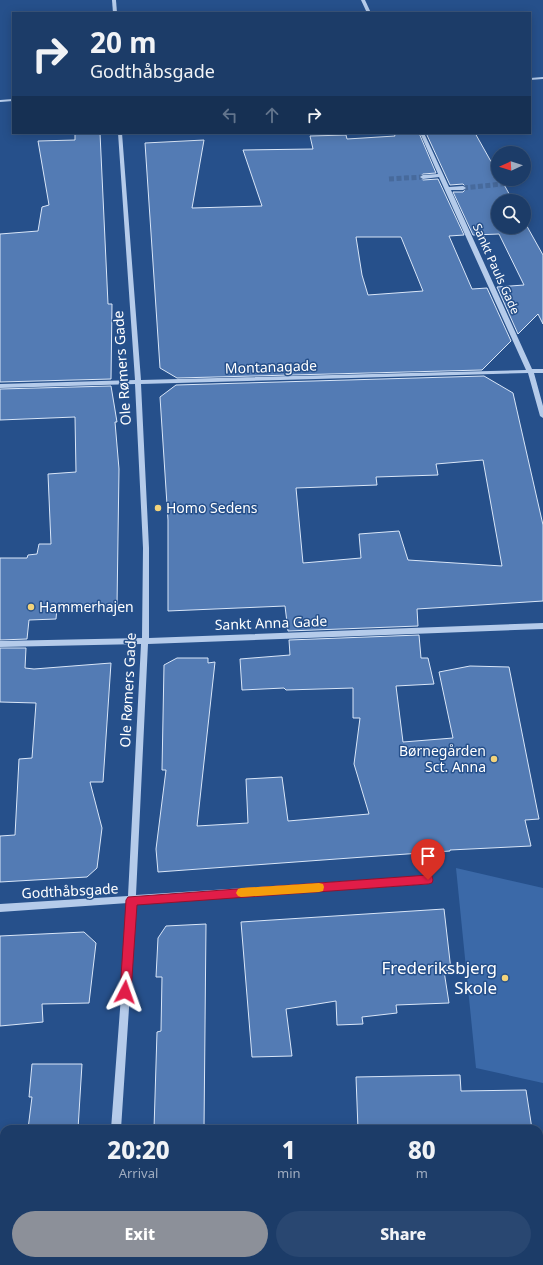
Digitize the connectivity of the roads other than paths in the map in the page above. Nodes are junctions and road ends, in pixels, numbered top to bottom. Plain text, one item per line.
1 (114, 0) edge
2 (363, 0) edge
3 (115, 12) edge
4 (369, 12) edge
5 (543, 78) edge
6 (531, 79) edge
7 (12, 100) edge
8 (0, 101) edge
9 (120, 134) edge
10 (422, 134) edge
11 (442, 175) junction
12 (423, 177) tunnel mouth
13 (463, 188) tunnel mouth
14 (448, 189) junction
15 (530, 371) junction
16 (543, 371) edge
17 (138, 383) junction
18 (0, 386) edge
19 (543, 416) edge
20 (543, 626) edge
21 (145, 641) junction
22 (0, 644) edge
23 (428, 880) dead end
24 (132, 900) junction
25 (0, 908) edge
26 (116, 1125) edge

1 - 3 street
2 - 4 street
5 - 6 street
7 - 8 street
9 - 17 street, Ole Rømers Gade
10 - 11 street, Sankt Pauls Gade
11 - 12 street
11 - 14 street, Sankt Pauls Gade
13 - 14 street
14 - 15 street, Sankt Pauls Gade
15 - 16 street, Montanagade
15 - 17 street, Montanagade
15 - 19 street, Sankt Pauls Gade
17 - 18 street, Montanagade
17 - 21 street, Ole Rømers Gade
20 - 21 street, Sankt Anna Gade
21 - 22 street, Sankt Anna Gade
21 - 24 street, Ole Rømers Gade
23 - 24 street, Godthåbsgade
24 - 25 street, Godthåbsgade
24 - 26 street, Ole Rømers Gade

